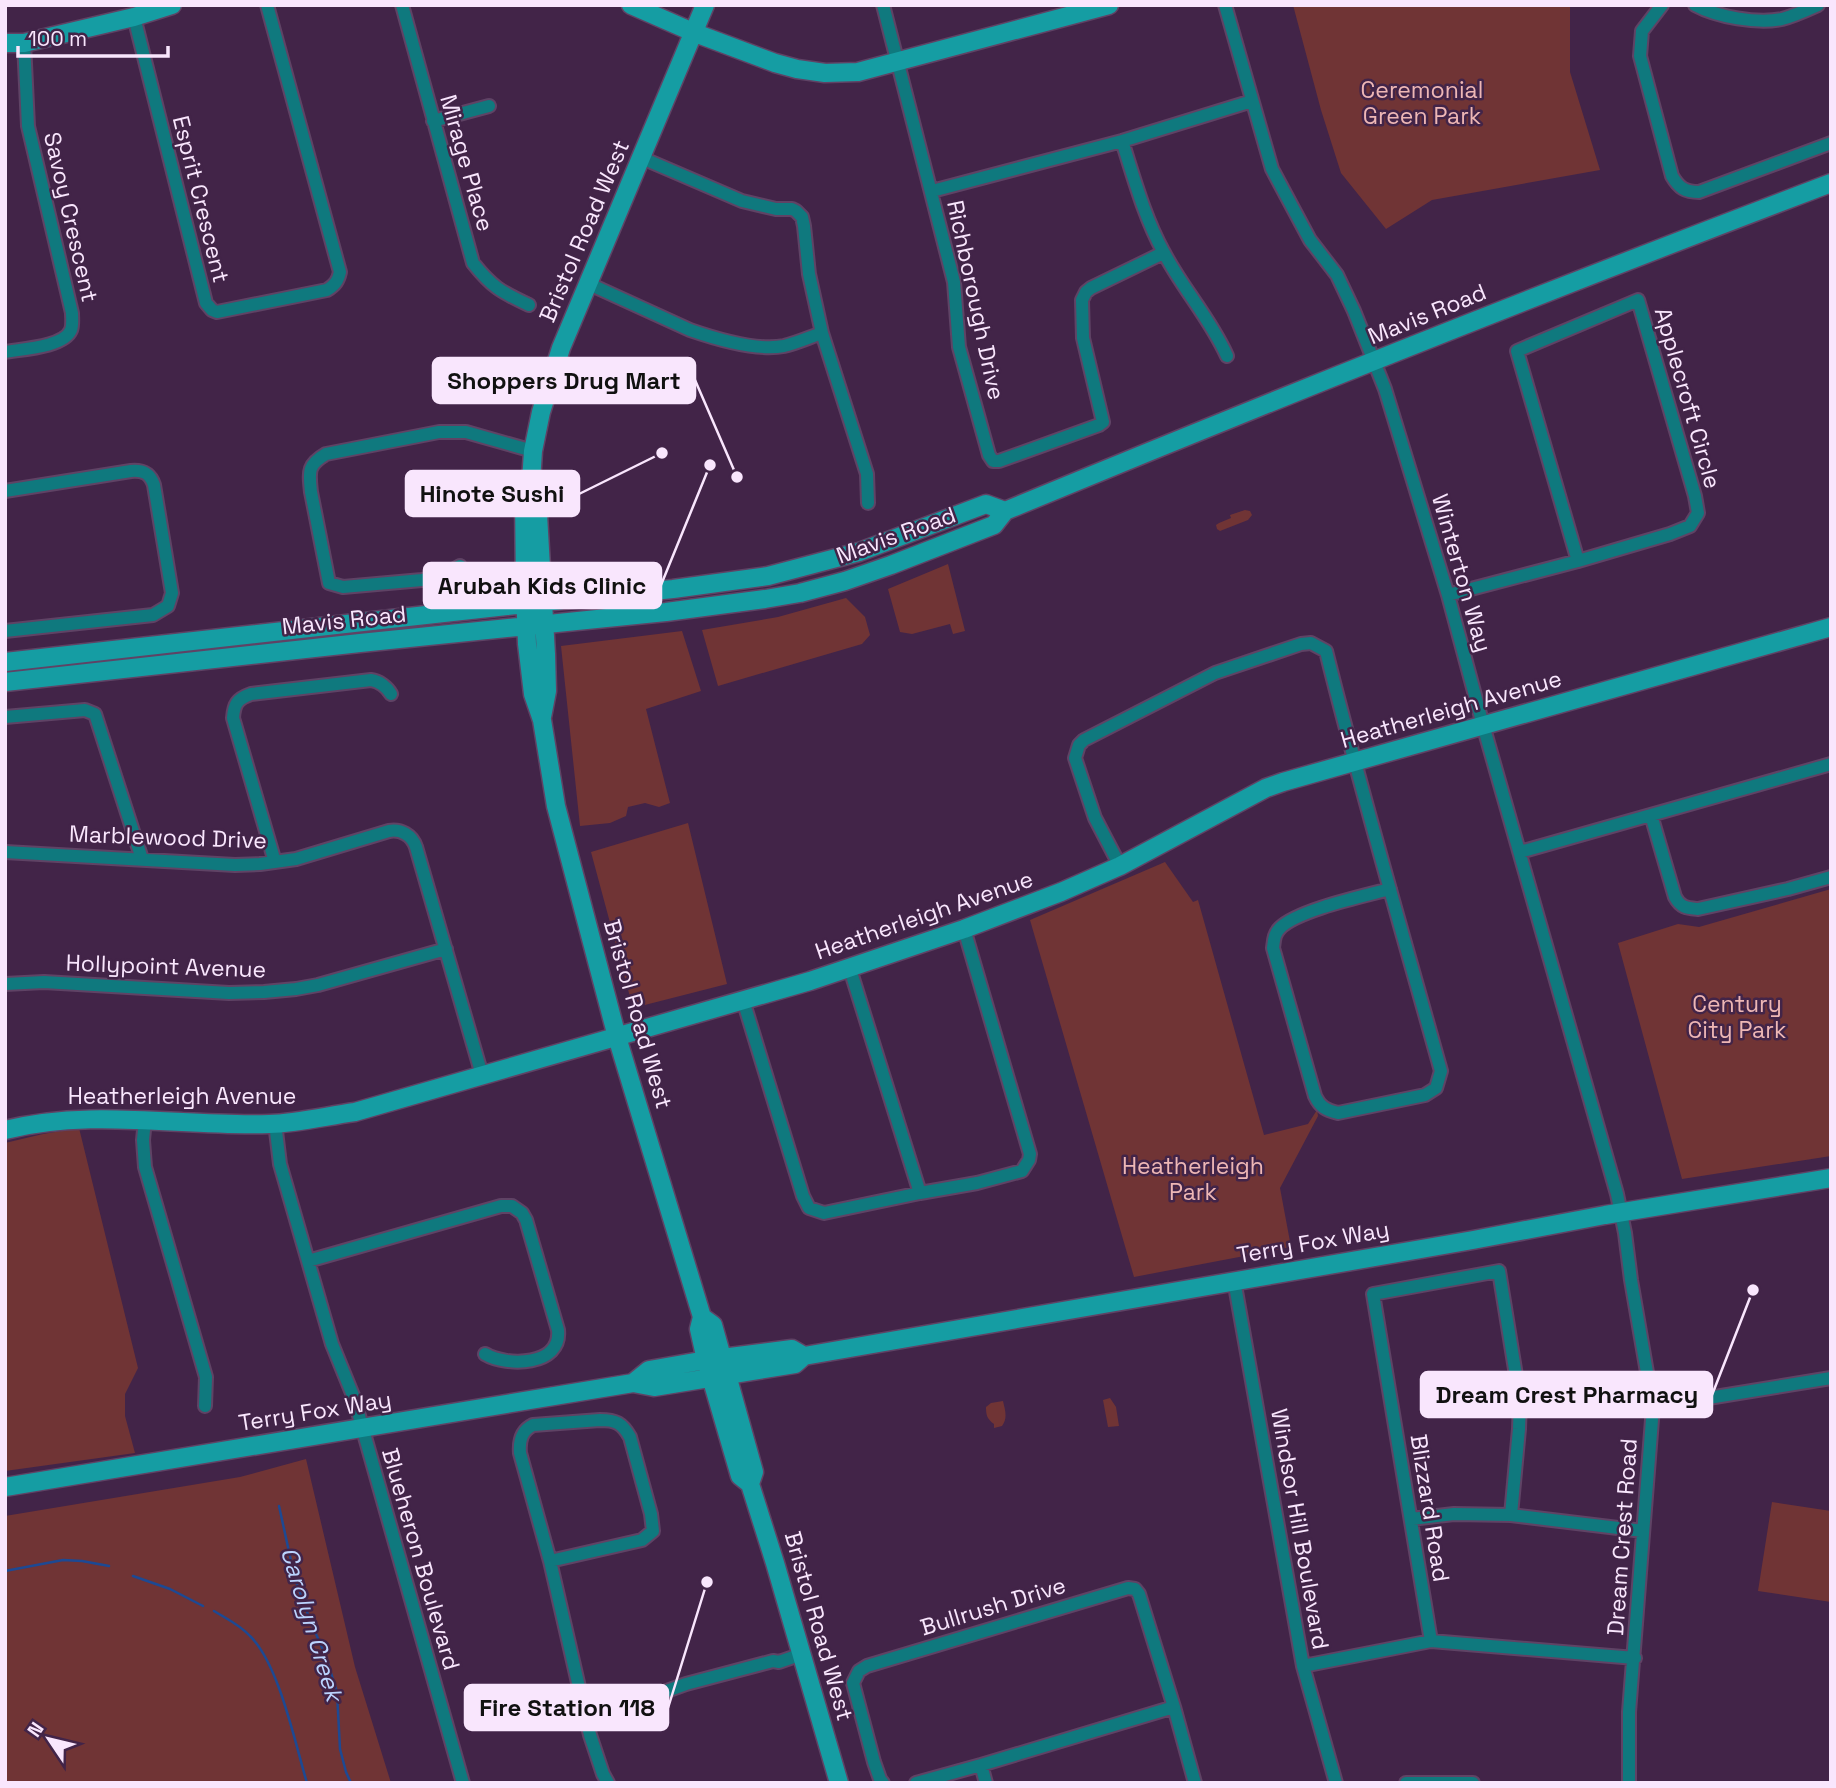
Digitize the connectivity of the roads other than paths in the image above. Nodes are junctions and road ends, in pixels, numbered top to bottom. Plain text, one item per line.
1 (172, 5) edge
2 (267, 5) edge
3 (402, 5) edge
4 (631, 5) edge
5 (705, 5) edge
6 (883, 5) edge
7 (1109, 5) edge
8 (1225, 5) edge
9 (1662, 5) edge
10 (1695, 5) edge
11 (1818, 5) edge
12 (134, 16) junction
13 (695, 33) junction
14 (5, 43) edge
15 (24, 43) junction
16 (898, 63) junction
17 (1252, 101) junction
18 (489, 106) dead end
19 (433, 121) junction
20 (1122, 141) junction
21 (1831, 142) edge
22 (642, 158) junction
23 (1831, 183) edge
24 (932, 191) junction
25 (1163, 253) junction
26 (587, 284) junction
27 (529, 305) dead end
28 (822, 333) junction
29 (5, 352) edge
30 (1227, 356) dead end
31 (1374, 361) junction
32 (533, 452) junction
33 (5, 491) edge
34 (868, 503) dead end
35 (1005, 511) junction
36 (1578, 561) junction
37 (460, 566) dead end
38 (1448, 595) junction
39 (534, 603) junction
40 (535, 625) junction
41 (1831, 627) edge
42 (5, 631) edge
43 (5, 662) edge
44 (5, 682) edge
45 (391, 694) dead end
46 (5, 717) edge
47 (1483, 725) junction
48 (1354, 762) junction
49 (1831, 764) edge
50 (1651, 815) junction
51 (5, 852) edge
52 (1520, 852) junction
53 (142, 859) junction
54 (275, 862) junction
55 (1120, 866) junction
56 (1831, 877) edge
57 (1390, 889) junction
58 (964, 929) junction
59 (446, 949) junction
60 (849, 969) junction
61 (5, 984) edge
62 (743, 1000) junction
63 (617, 1037) junction
64 (482, 1075) junction
65 (145, 1120) junction
66 (275, 1124) junction
67 (5, 1130) edge
68 (1831, 1178) edge
69 (920, 1193) junction
70 (1621, 1213) junction
71 (308, 1261) junction
72 (1234, 1280) junction
73 (485, 1354) dead end
74 (716, 1367) junction
75 (1831, 1378) edge
76 (205, 1406) dead end
77 (1653, 1407) junction
78 (362, 1428) junction
79 (5, 1487) edge
80 (1511, 1515) junction
81 (1411, 1519) junction
82 (1643, 1531) junction
83 (550, 1561) junction
84 (1431, 1641) junction
85 (802, 1654) junction
86 (1634, 1658) junction
87 (1303, 1666) junction
88 (1174, 1707) junction
89 (586, 1720) junction
90 (981, 1765) junction
91 (463, 1783) edge
92 (608, 1783) edge
93 (839, 1783) edge
94 (883, 1783) edge
95 (916, 1783) edge
96 (986, 1783) edge
97 (1195, 1783) edge
98 (1335, 1783) edge
99 (1406, 1783) edge
100 (1473, 1783) edge
101 (1629, 1783) edge

1 - 12 street
2 - 12 street, Esprit Crescent
3 - 19 street, Mirage Place
4 - 13 street
5 - 13 street, Bristol Road West
6 - 16 street, Richborough Drive
7 - 16 street
8 - 17 street, Winterton Way
9 - 21 street
10 - 11 street
12 - 15 street
13 - 16 street
13 - 22 street, Bristol Road West
14 - 15 street
15 - 29 street, Savoy Crescent
16 - 24 street, Richborough Drive
17 - 20 street
17 - 31 street, Winterton Way
18 - 19 street
19 - 27 street, Mirage Place
20 - 24 street
20 - 25 street
22 - 26 street, Bristol Road West
22 - 28 street
23 - 31 street, Mavis Road
24 - 25 street, Richborough Drive
25 - 30 street
26 - 28 street
26 - 32 street, Bristol Road West
28 - 34 street
31 - 35 street, Mavis Road
31 - 38 street, Winterton Way
32 - 37 street
32 - 39 street, Bristol Road West
33 - 42 street
35 - 39 street, Mavis Road
35 - 40 street, Mavis Road
36 - 36 street, Applecroft Circle
36 - 38 street, Applecroft Circle
38 - 47 street, Winterton Way
39 - 40 street, Bristol Road West
39 - 43 street, Mavis Road
40 - 44 street, Mavis Road
40 - 63 street, Bristol Road West
41 - 47 street, Heatherleigh Avenue
45 - 54 street
46 - 53 street
47 - 48 street, Heatherleigh Avenue
47 - 52 street, Winterton Way
48 - 55 street, Heatherleigh Avenue
48 - 55 street
48 - 57 street
49 - 50 street
50 - 52 street
50 - 56 street
51 - 53 street, Marblewood Drive
52 - 70 street, Winterton Way
53 - 54 street, Marblewood Drive
54 - 59 street, Marblewood Drive
55 - 58 street, Heatherleigh Avenue
57 - 57 street
58 - 60 street, Heatherleigh Avenue
58 - 69 street
59 - 61 street, Hollypoint Avenue
59 - 64 street, Marblewood Drive
60 - 62 street, Heatherleigh Avenue
60 - 69 street
62 - 63 street, Heatherleigh Avenue
62 - 69 street
63 - 64 street, Heatherleigh Avenue
63 - 74 street, Bristol Road West
64 - 66 street, Heatherleigh Avenue
65 - 66 street, Heatherleigh Avenue
65 - 67 street, Heatherleigh Avenue
65 - 76 street
66 - 71 street, Blueheron Boulevard
68 - 70 street, Terry Fox Way
70 - 72 street, Terry Fox Way
70 - 77 street, Dream Crest Road
71 - 73 street
71 - 78 street, Blueheron Boulevard
72 - 74 street, Terry Fox Way
72 - 87 street, Windsor Hill Boulevard
74 - 78 street, Terry Fox Way
74 - 85 street, Bristol Road West
75 - 77 street
77 - 82 street, Dream Crest Road
78 - 79 street, Terry Fox Way
78 - 91 street, Blueheron Boulevard
80 - 81 street
80 - 81 street, Blizzard Road
80 - 82 street
81 - 84 street, Blizzard Road
82 - 86 street, Dream Crest Road
83 - 83 street
83 - 89 street
84 - 86 street
84 - 87 street
85 - 89 street
85 - 93 street, Bristol Road West
86 - 101 street, Dream Crest Road
87 - 98 street, Windsor Hill Boulevard
88 - 90 street
88 - 94 street, Bullrush Drive
88 - 97 street, Bullrush Drive
89 - 92 street
90 - 95 street
90 - 96 street
99 - 100 street

